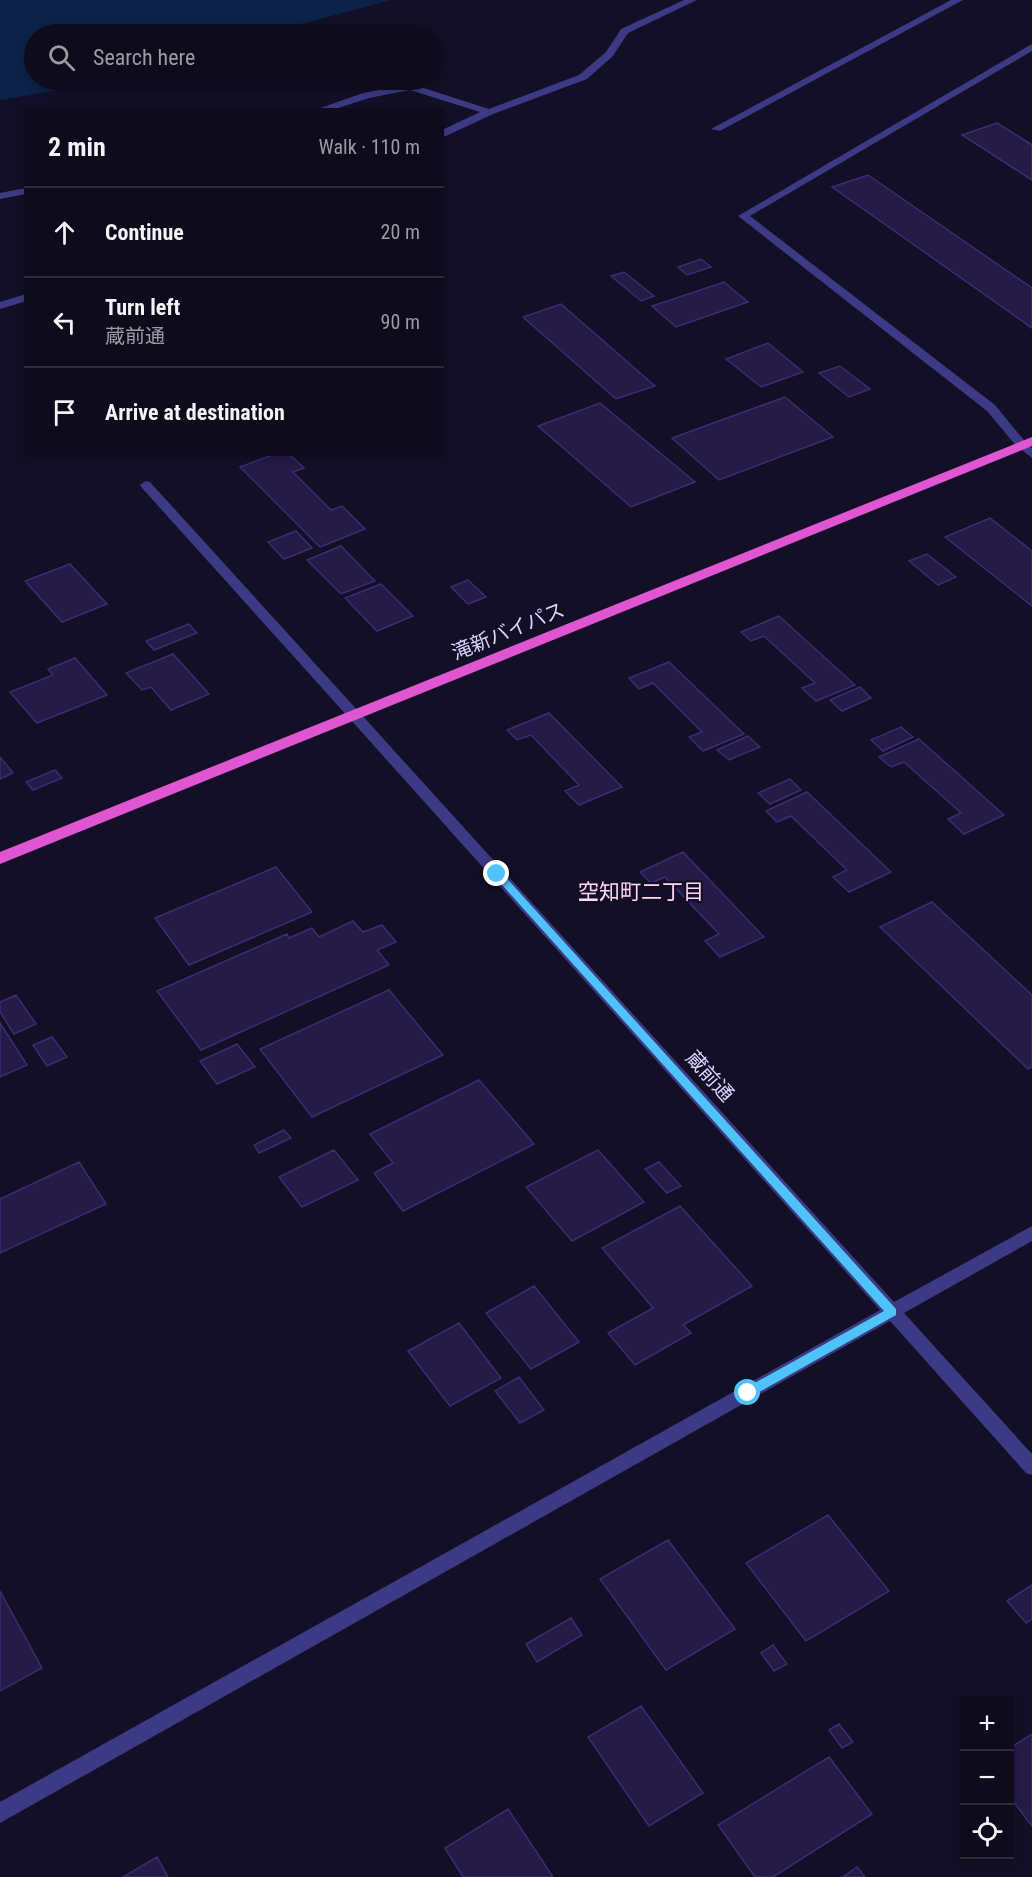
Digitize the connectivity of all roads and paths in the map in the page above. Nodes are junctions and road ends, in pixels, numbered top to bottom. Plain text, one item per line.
1 (692, 0) edge
2 (958, 0) edge
3 (1032, 47) edge
4 (394, 90) edge
5 (420, 90) edge
6 (326, 108) edge
7 (489, 112) junction
8 (716, 129) dead end
9 (444, 133) edge
10 (24, 191) edge
11 (0, 196) edge
12 (24, 298) edge
13 (0, 306) edge
14 (1029, 447) edge
15 (146, 485) dead end
16 (355, 716) junction
17 (0, 858) edge
18 (1032, 1233) edge
19 (892, 1312) junction
20 (1032, 1467) edge
21 (0, 1813) edge

1 - 7 street
2 - 8 street
3 - 14 street
4 - 6 street
5 - 7 street
7 - 9 street
10 - 11 street
12 - 13 street
14 - 16 highway, 滝新バイパス
15 - 16 street, 蔵前通
16 - 17 highway, 滝新バイパス
16 - 19 street, 蔵前通
18 - 19 street
19 - 20 street, 蔵前通
19 - 21 street

